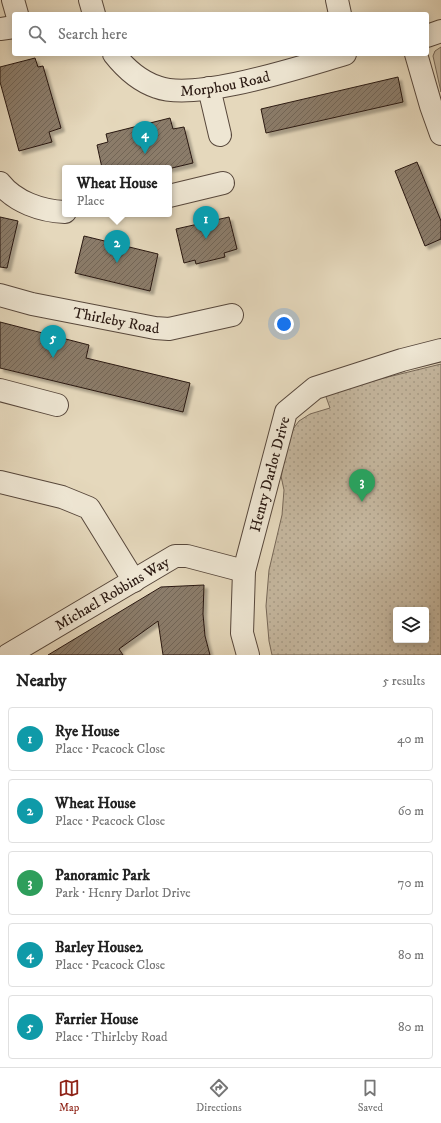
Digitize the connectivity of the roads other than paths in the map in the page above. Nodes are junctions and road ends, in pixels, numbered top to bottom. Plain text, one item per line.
1 (13, 0) edge
2 (90, 0) edge
3 (337, 0) edge
4 (16, 12) edge
5 (93, 12) edge
6 (340, 12) edge
7 (12, 27) edge
8 (0, 29) edge
9 (441, 31) edge
10 (429, 35) edge
11 (116, 56) edge
12 (338, 56) edge
13 (417, 56) edge
14 (209, 88) junction
15 (441, 134) edge
16 (220, 135) dead end
17 (0, 183) edge
18 (223, 183) dead end
19 (172, 195) edge
20 (62, 212) edge
21 (0, 295) edge
22 (232, 315) dead end
23 (441, 350) edge
24 (0, 390) edge
25 (58, 405) dead end
26 (0, 482) edge
27 (244, 571) junction
28 (134, 581) junction
29 (8, 655) edge
30 (248, 655) edge

1 - 4 street
2 - 5 street
3 - 6 street
7 - 8 street
9 - 10 street
11 - 14 street, Morphou Road
12 - 14 street, Morphou Road
13 - 15 street
14 - 16 street
17 - 20 street
18 - 19 street
21 - 22 street, Thirleby Road
23 - 27 street, Henry Darlot Drive
24 - 25 street
26 - 28 street
27 - 28 street, Michael Robbins Way
27 - 30 street, Henry Darlot Drive
28 - 29 street, Michael Robbins Way

